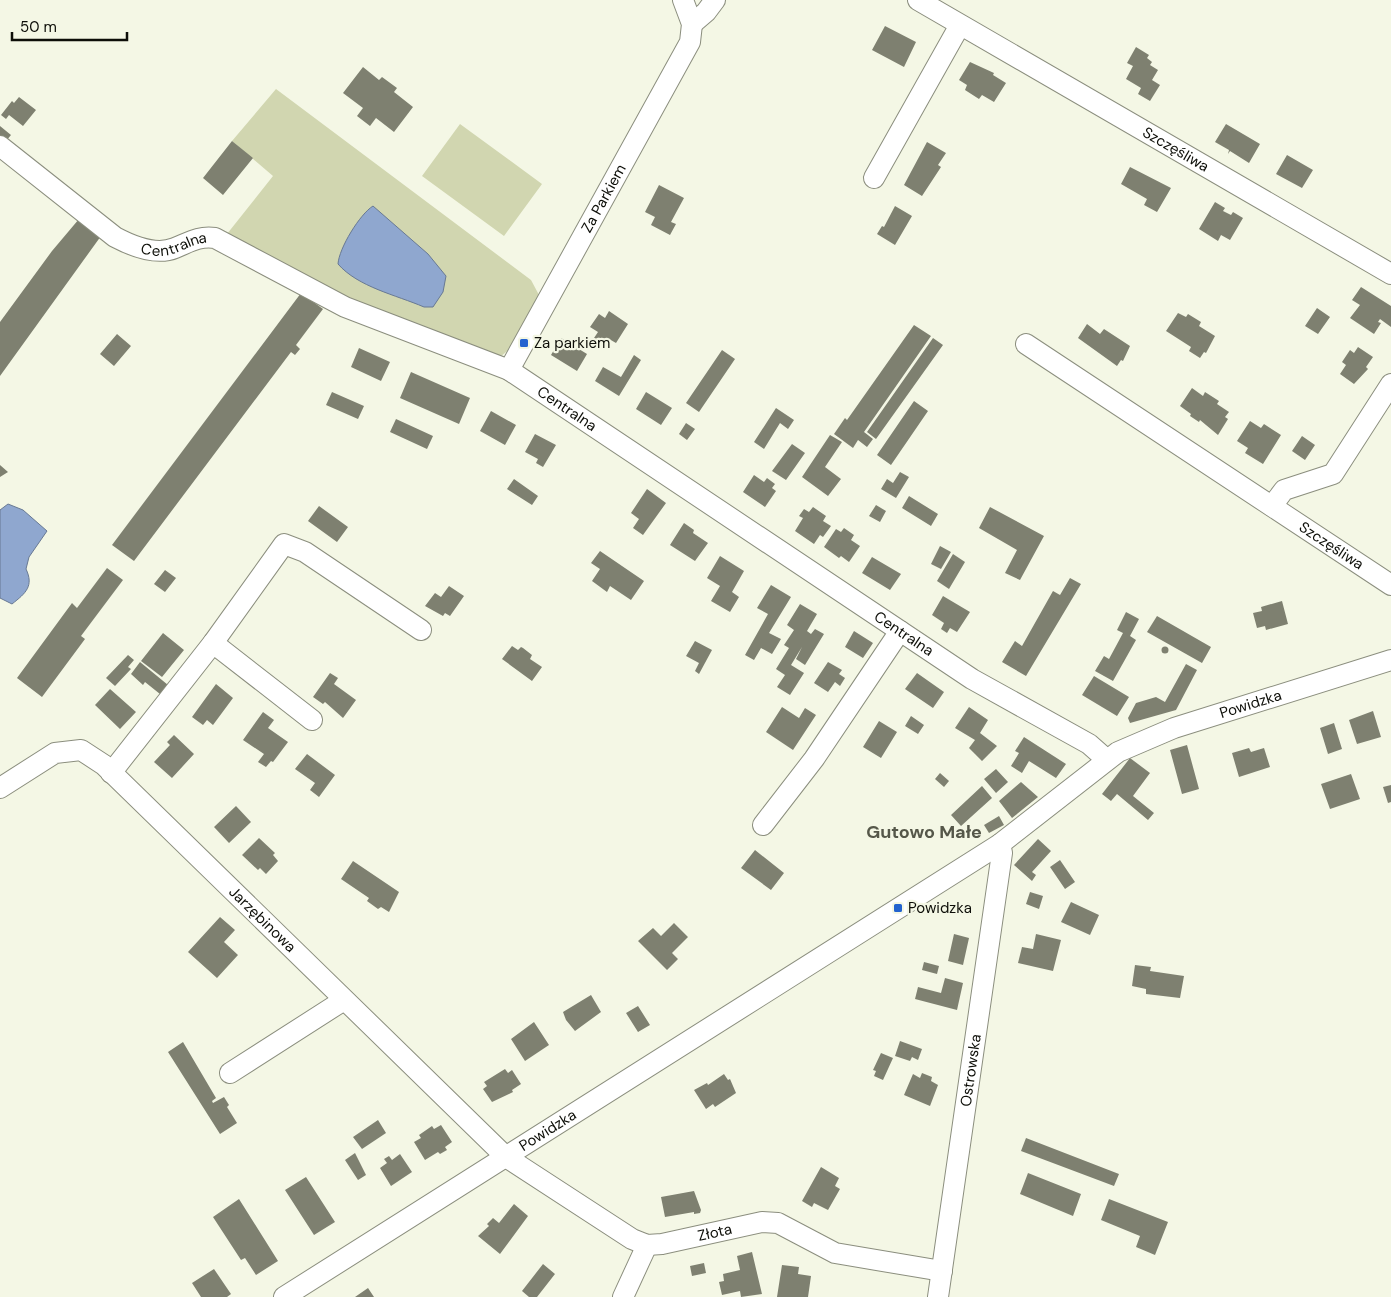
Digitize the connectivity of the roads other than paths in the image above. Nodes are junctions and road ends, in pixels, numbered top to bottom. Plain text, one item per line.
1 (683, 0) edge
2 (715, 0) edge
3 (918, 0) edge
4 (692, 24) junction
5 (960, 25) junction
6 (0, 146) edge
7 (874, 178) dead end
8 (1391, 274) edge
9 (1026, 344) dead end
10 (509, 370) junction
11 (1391, 384) edge
12 (1272, 506) junction
13 (1391, 584) edge
14 (421, 630) dead end
15 (900, 631) junction
16 (213, 643) junction
17 (1391, 660) edge
18 (312, 720) dead end
19 (1106, 759) junction
20 (111, 773) junction
21 (0, 788) edge
22 (763, 824) dead end
23 (1000, 844) junction
24 (344, 1000) junction
25 (230, 1073) dead end
26 (506, 1157) junction
27 (647, 1245) junction
28 (942, 1271) junction
29 (284, 1297) edge
30 (623, 1297) edge
31 (938, 1297) edge

1 - 4 street
2 - 4 street
3 - 5 street, Szczęśliwa
4 - 10 street, Za Parkiem
5 - 7 street
5 - 8 street, Szczęśliwa
6 - 10 street, Centralna
9 - 12 street, Szczęśliwa
10 - 15 street, Centralna
11 - 12 street
12 - 13 street, Szczęśliwa
14 - 16 street
15 - 19 street, Centralna
15 - 22 street
16 - 18 street
16 - 20 street
17 - 19 street, Powidzka
19 - 23 street, Powidzka
20 - 21 street, Jarzębinowa
20 - 24 street, Jarzębinowa
23 - 26 street, Powidzka
23 - 28 street, Ostrowska
24 - 25 street
24 - 26 street, Jarzębinowa
26 - 27 street
26 - 29 street, Powidzka
27 - 28 street, Złota
27 - 30 street
28 - 31 street, Ostrowska

